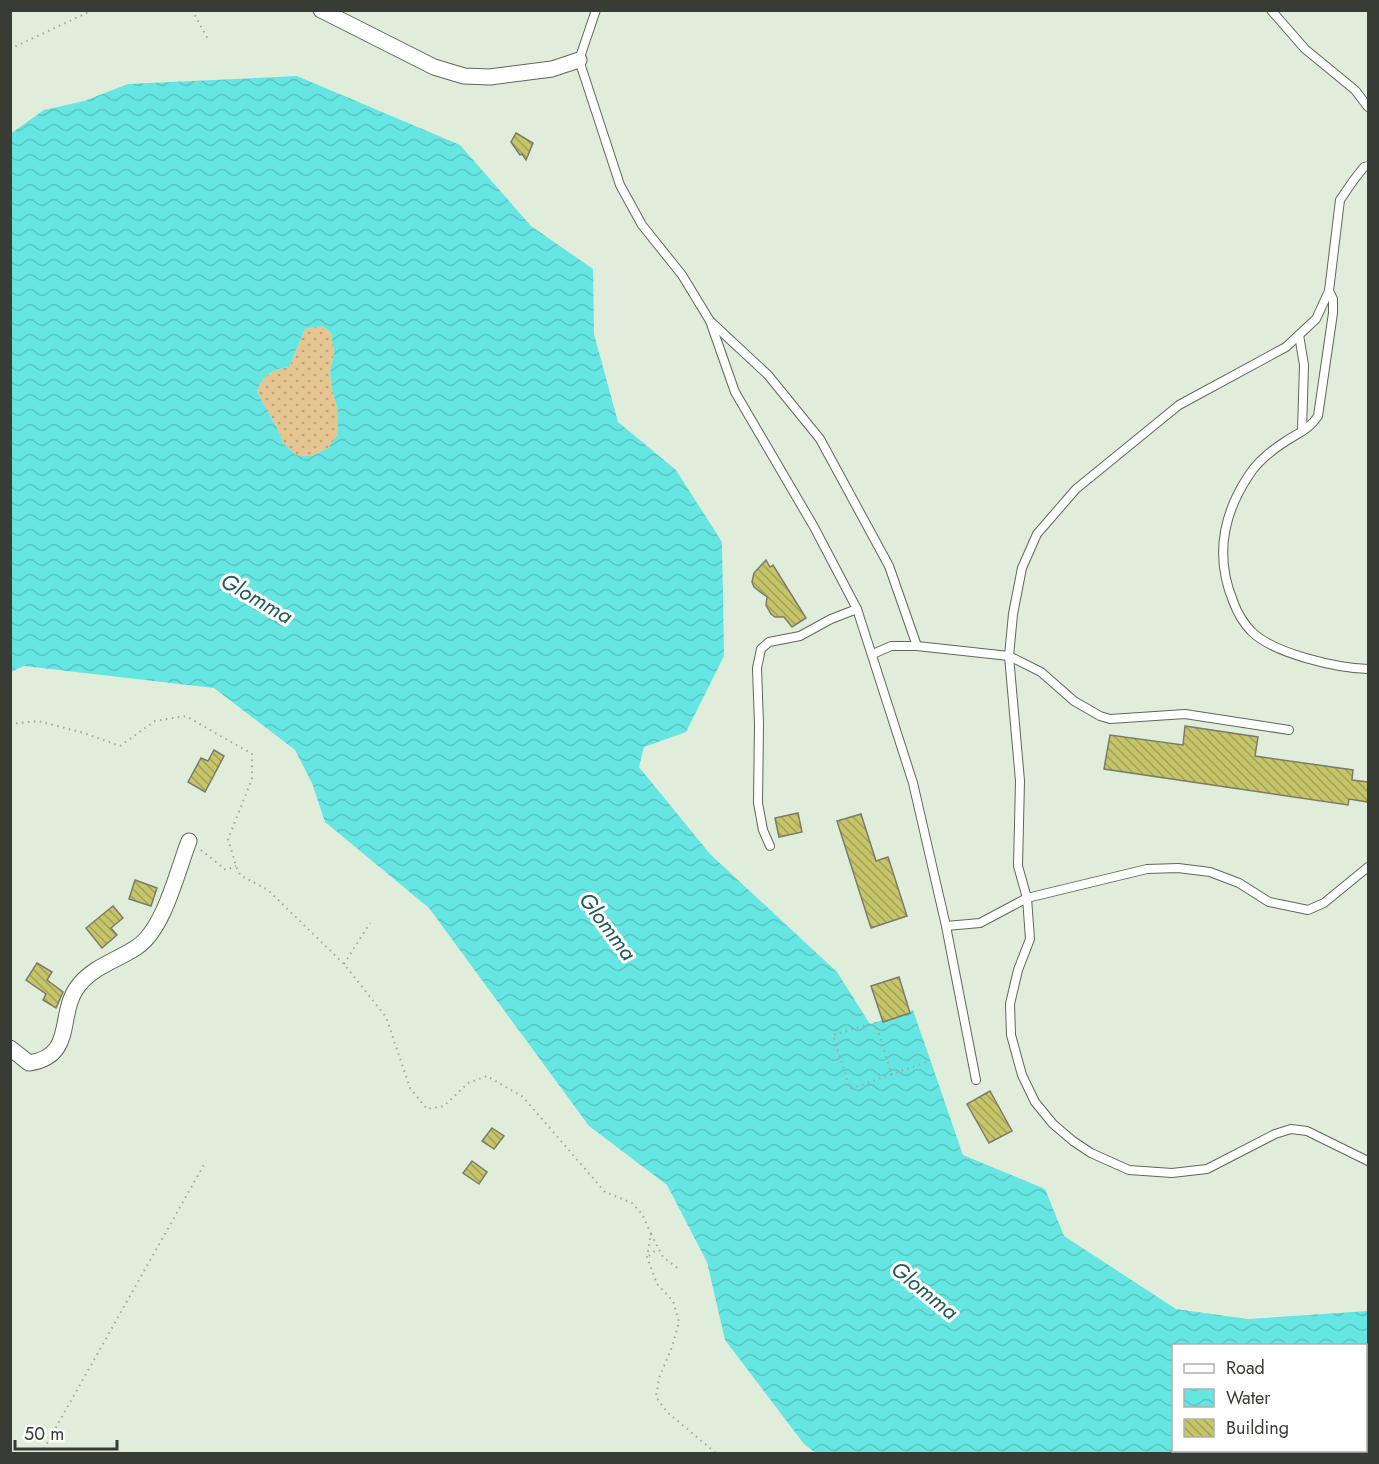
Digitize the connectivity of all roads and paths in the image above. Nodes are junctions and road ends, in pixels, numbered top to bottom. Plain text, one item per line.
1 (93, 10) edge
2 (192, 10) edge
3 (321, 10) edge
4 (596, 10) edge
5 (1271, 10) edge
6 (208, 41) dead end
7 (10, 49) edge
8 (579, 60) junction
9 (1368, 106) edge
10 (1368, 166) edge
11 (1329, 291) junction
12 (710, 321) junction
13 (1299, 335) junction
14 (1302, 431) junction
15 (857, 609) junction
16 (917, 646) junction
17 (873, 654) junction
18 (1009, 656) junction
19 (1368, 669) edge
20 (10, 724) edge
21 (1289, 730) dead end
22 (189, 841) joint
23 (770, 846) dead end
24 (236, 866) junction
25 (1368, 867) edge
26 (1027, 898) junction
27 (370, 923) dead end
28 (946, 926) junction
29 (344, 964) junction
30 (875, 1023) dead end
31 (870, 1024) dead end
32 (10, 1048) edge
33 (929, 1061) dead end
34 (892, 1075) junction
35 (976, 1080) dead end
36 (206, 1161) dead end
37 (1368, 1161) edge
38 (651, 1234) junction
39 (658, 1248) junction
40 (647, 1257) junction
41 (680, 1270) dead end
42 (41, 1454) edge
43 (717, 1454) edge

1 - 7 path
2 - 6 path
3 - 8 street
4 - 8 lane
5 - 9 lane
8 - 12 lane
10 - 11 lane
11 - 13 lane
11 - 14 lane
12 - 15 lane
12 - 16 lane
13 - 14 lane
13 - 18 lane
14 - 19 lane
15 - 17 lane
15 - 23 lane
16 - 17 lane
16 - 18 lane
17 - 28 lane
18 - 21 lane
18 - 26 lane
20 - 24 path
22 - 24 path
22 - 32 street
24 - 29 path
25 - 26 lane
26 - 28 lane
26 - 37 lane
27 - 29 path
28 - 35 lane
29 - 38 path
30 - 34 path
31 - 34 path
33 - 34 path
36 - 42 path
38 - 39 path
38 - 40 path
39 - 40 path
39 - 41 path
40 - 43 path

